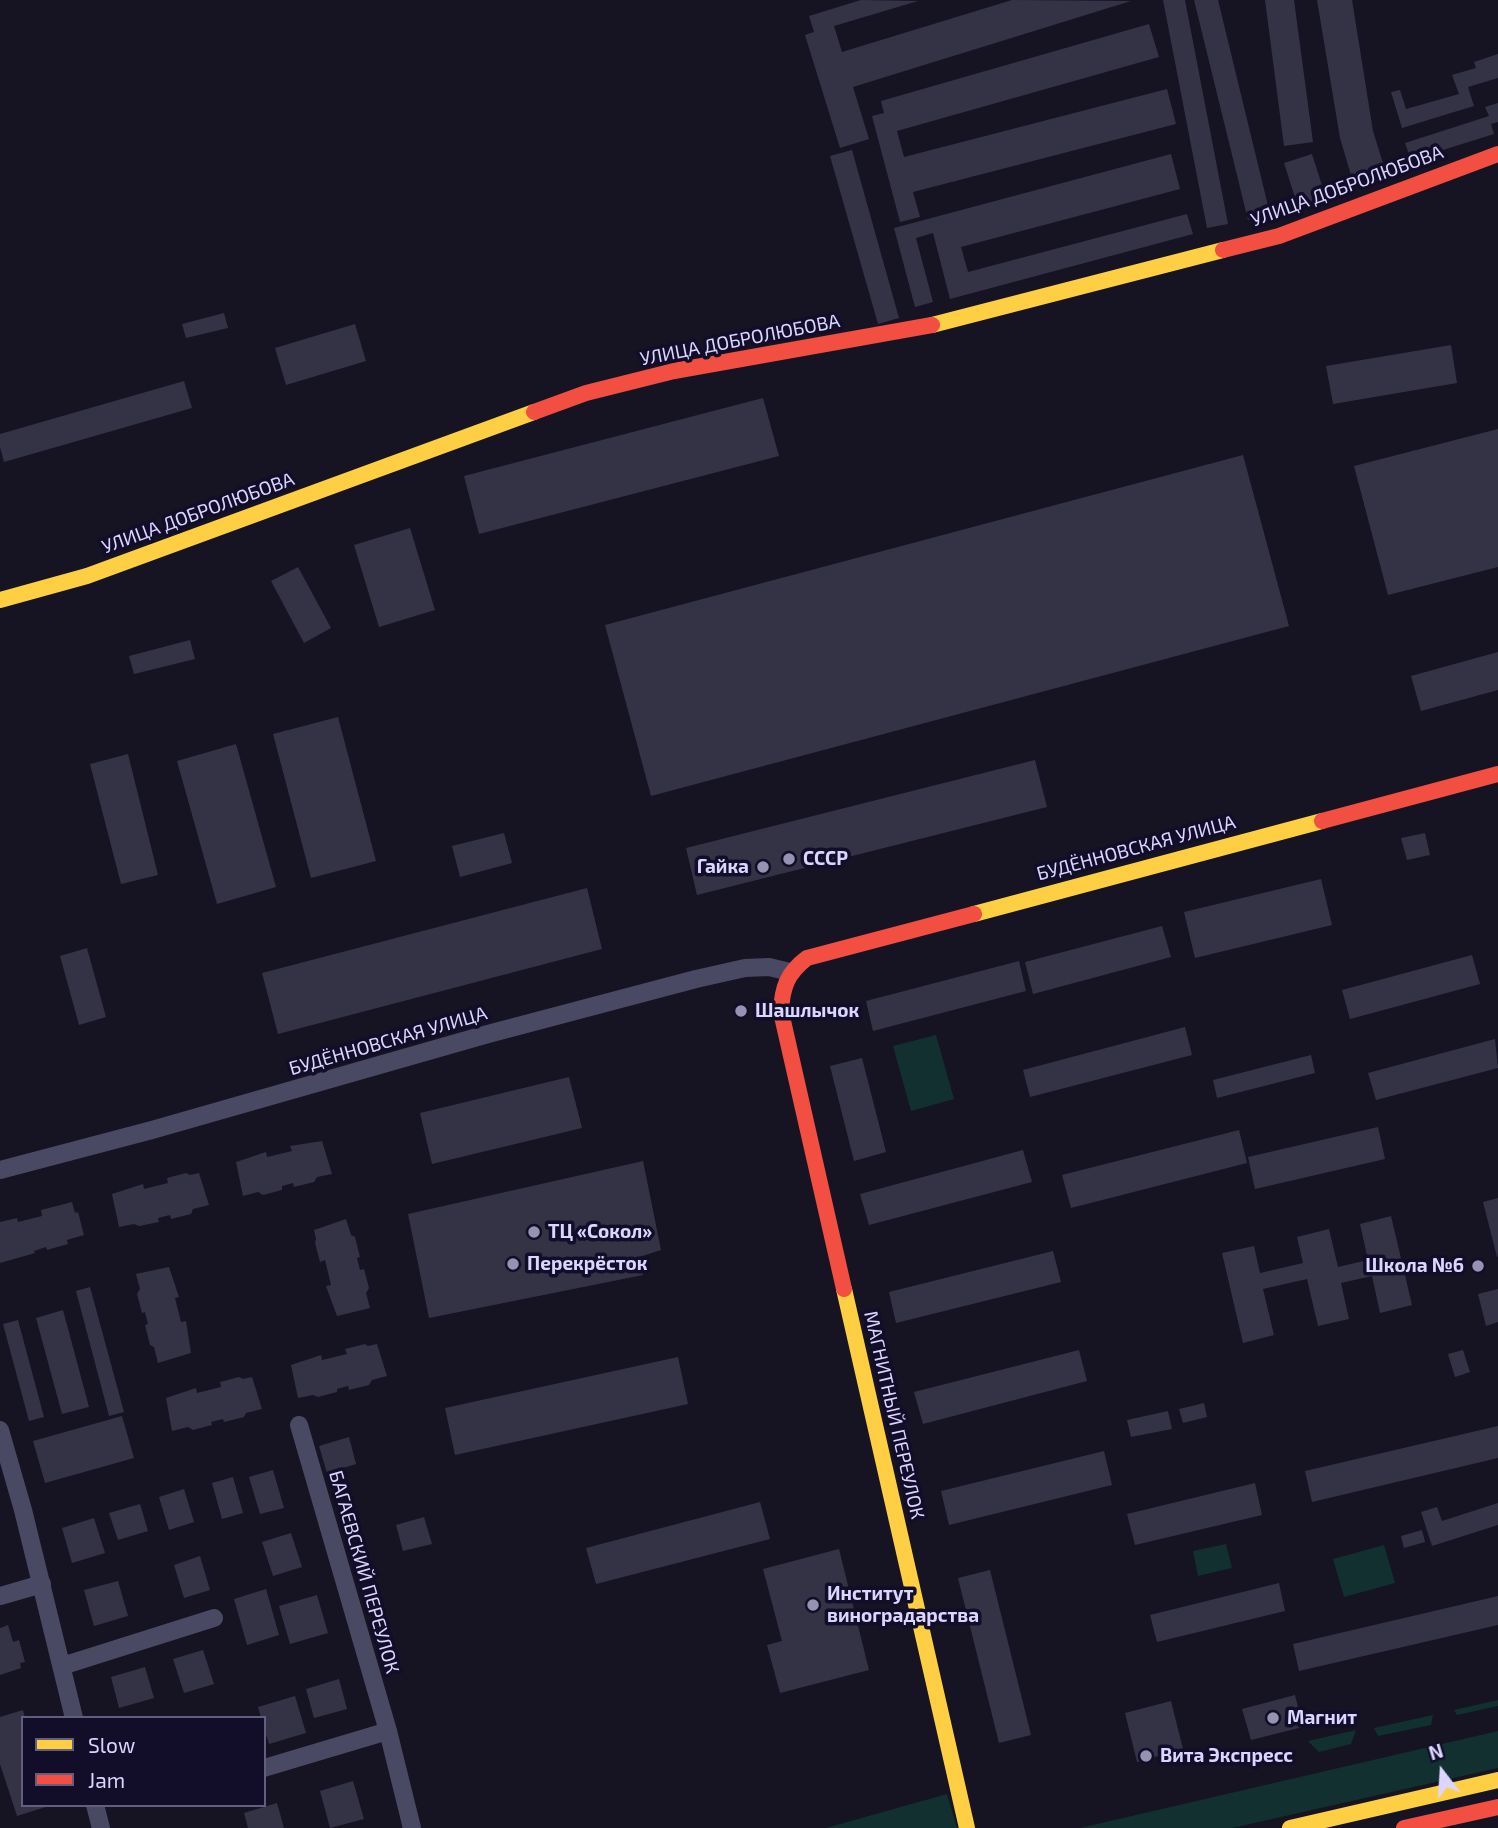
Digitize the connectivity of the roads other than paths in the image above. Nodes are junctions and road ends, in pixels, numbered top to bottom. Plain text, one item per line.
1 (1498, 154) edge
2 (0, 600) edge
3 (1498, 774) edge
4 (790, 972) junction
5 (0, 1170) edge
6 (299, 1425) dead end
7 (0, 1430) edge
8 (42, 1584) junction
9 (0, 1596) edge
10 (214, 1618) dead end
11 (62, 1666) junction
12 (74, 1716) edge
13 (388, 1731) junction
14 (266, 1767) edge
15 (1498, 1780) edge
16 (96, 1807) edge
17 (1498, 1807) edge
18 (101, 1828) edge
19 (412, 1828) edge
20 (967, 1828) edge
21 (1290, 1828) edge
22 (1405, 1828) edge

1 - 2 main road, УЛИЦА ДОБРОЛЮБОВА
3 - 4 main road, БУДЁННОВСКАЯ УЛИЦА
4 - 5 street, БУДЁННОВСКАЯ УЛИЦА
4 - 20 main road, МАГНИТНЫЙ ПЕРЕУЛОК
6 - 13 street, БАГАЕВСКИЙ ПЕРЕУЛОК
7 - 8 street
8 - 9 street
8 - 11 street
10 - 11 street
11 - 12 street
13 - 14 street
13 - 19 street, БАГАЕВСКИЙ ПЕРЕУЛОК
15 - 21 main road
16 - 18 street
17 - 22 main road

